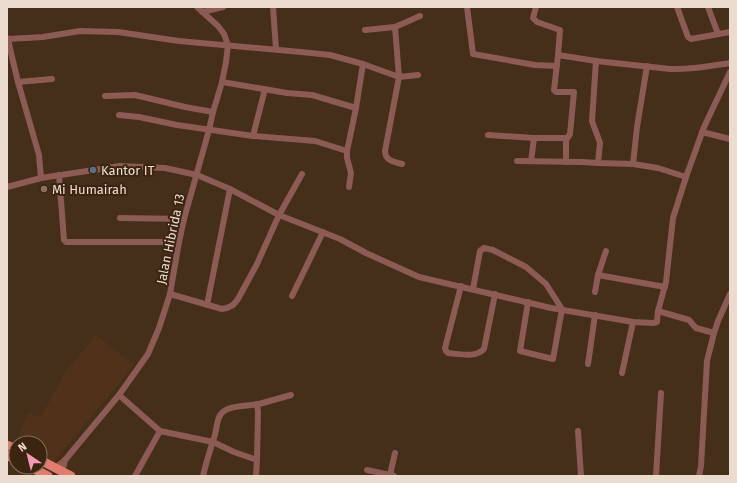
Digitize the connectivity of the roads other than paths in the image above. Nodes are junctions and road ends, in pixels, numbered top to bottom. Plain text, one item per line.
1 (222, 7) edge
2 (273, 7) edge
3 (467, 7) edge
4 (536, 7) edge
5 (677, 7) edge
6 (708, 7) edge
7 (200, 9) edge
8 (420, 16) dead end
9 (395, 27) junction
10 (365, 30) dead end
11 (730, 32) edge
12 (718, 34) junction
13 (8, 38) edge
14 (228, 45) junction
15 (276, 49) junction
16 (558, 55) junction
17 (596, 61) junction
18 (730, 63) edge
19 (363, 64) junction
20 (557, 66) junction
21 (647, 66) junction
22 (730, 72) edge
23 (418, 75) dead end
24 (399, 77) junction
25 (52, 80) dead end
26 (18, 82) junction
27 (222, 82) junction
28 (264, 89) junction
29 (105, 96) dead end
30 (356, 108) junction
31 (213, 112) junction
32 (119, 116) dead end
33 (209, 130) junction
34 (702, 132) junction
35 (488, 135) dead end
36 (253, 136) junction
37 (534, 138) junction
38 (567, 138) junction
39 (730, 139) edge
40 (347, 151) junction
41 (517, 161) dead end
42 (531, 161) junction
43 (566, 162) junction
44 (598, 163) junction
45 (402, 164) dead end
46 (633, 164) junction
47 (302, 174) dead end
48 (59, 175) junction
49 (197, 175) junction
50 (686, 177) junction
51 (41, 178) junction
52 (7, 187) edge
53 (349, 187) dead end
54 (230, 189) junction
55 (279, 215) junction
56 (120, 218) dead end
57 (184, 219) junction
58 (323, 232) junction
59 (179, 242) junction
60 (606, 251) dead end
61 (598, 275) junction
62 (461, 286) junction
63 (665, 287) junction
64 (473, 289) junction
65 (595, 292) dead end
66 (170, 294) junction
67 (495, 294) junction
68 (730, 294) edge
69 (292, 296) dead end
70 (528, 302) junction
71 (207, 305) junction
72 (562, 309) junction
73 (658, 311) junction
74 (595, 315) junction
75 (633, 322) junction
76 (714, 333) junction
77 (588, 364) dead end
78 (622, 374) dead end
79 (661, 393) dead end
80 (291, 395) dead end
81 (119, 396) junction
82 (257, 404) junction
83 (160, 431) junction
84 (578, 431) dead end
85 (212, 442) junction
86 (395, 453) dead end
87 (257, 460) junction
88 (48, 464) edge
89 (58, 470) junction
90 (367, 470) dead end
91 (392, 475) edge
92 (71, 476) edge
93 (135, 476) edge
94 (202, 476) edge
95 (256, 476) edge
96 (581, 476) edge
97 (656, 476) edge
98 (699, 476) edge

1 - 7 street
2 - 15 street
3 - 20 street
4 - 16 street
5 - 12 street
6 - 12 street
7 - 14 street
8 - 9 street
9 - 10 street
9 - 24 street
11 - 12 street
13 - 14 street
13 - 26 street
14 - 15 street
14 - 27 street, Jalan Hibrida 13
15 - 19 street
16 - 17 street
16 - 20 street
17 - 21 street
17 - 44 street
18 - 21 street
19 - 24 street
19 - 30 street
20 - 38 street
21 - 46 street
22 - 34 street
23 - 24 street
24 - 45 street
25 - 26 street
26 - 51 street
27 - 28 street
27 - 31 street, Jalan Hibrida 13
28 - 30 street
28 - 36 street
29 - 31 street
30 - 40 street
31 - 33 street, Jalan Hibrida 13
32 - 33 street
33 - 36 street
33 - 49 street, Jalan Hibrida 13
34 - 39 street
34 - 50 street
35 - 37 street
36 - 40 street
37 - 38 street
37 - 42 street
38 - 43 street
40 - 53 street
41 - 42 street
42 - 43 street
43 - 44 street
44 - 46 street
46 - 50 street
47 - 55 street
48 - 49 street
48 - 51 street
48 - 59 street
49 - 54 street
49 - 57 street, Jalan Hibrida 13
50 - 63 street
51 - 52 street
54 - 55 street
54 - 71 street
55 - 58 street
55 - 71 street
56 - 57 street
57 - 59 street, Jalan Hibrida 13
58 - 62 street
58 - 69 street
59 - 66 street, Jalan Hibrida 13
60 - 61 street
61 - 63 street
61 - 65 street
62 - 64 street
62 - 67 street
63 - 73 street
64 - 67 street
64 - 72 street
66 - 71 street
66 - 81 street, Jalan Hibrida 13
67 - 70 street
68 - 76 street
70 - 72 street
70 - 72 street
72 - 74 street
73 - 75 street
73 - 76 street
74 - 75 street
74 - 77 street
75 - 78 street
76 - 98 street
79 - 97 street
80 - 82 street
81 - 83 street
81 - 89 street, Jalan Hibrida 13
82 - 85 street
82 - 87 street
83 - 85 street
83 - 93 street
84 - 96 street
85 - 87 street
85 - 94 street
86 - 91 street
87 - 95 street
88 - 89 main road
89 - 92 main road
90 - 91 street

